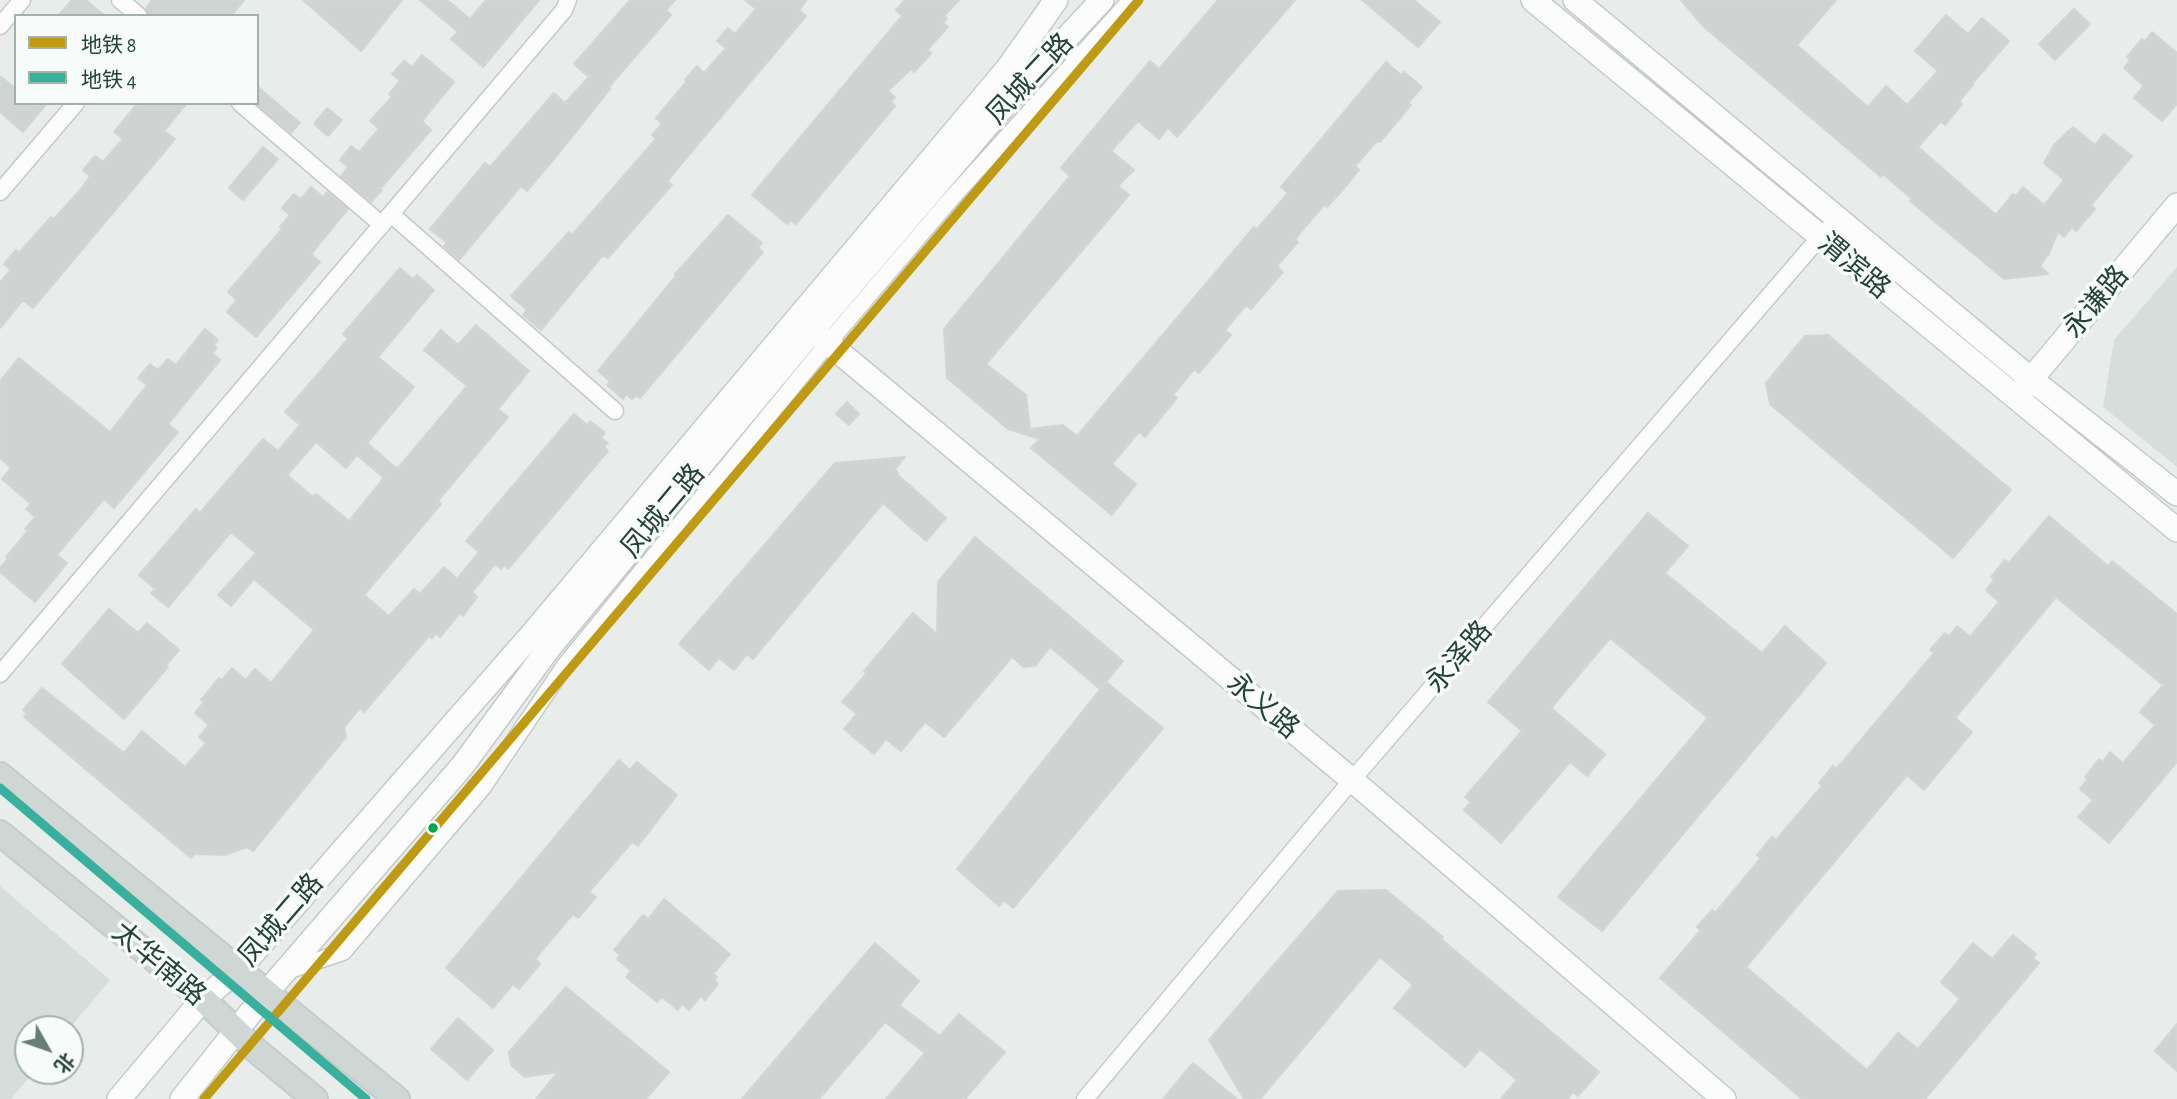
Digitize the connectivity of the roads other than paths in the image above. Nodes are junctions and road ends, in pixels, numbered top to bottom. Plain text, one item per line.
1 (22, 0) edge
2 (120, 0) edge
3 (568, 0) edge
4 (1056, 0) edge
5 (1102, 0) edge
6 (1132, 0) edge
7 (1532, 0) edge
8 (1575, 0) edge
9 (137, 14) edge
10 (0, 26) edge
11 (74, 105) edge
12 (242, 105) edge
13 (0, 192) edge
14 (2177, 205) edge
15 (1837, 218) junction
16 (386, 220) junction
17 (1820, 238) junction
18 (813, 330) junction
19 (2032, 380) junction
20 (2014, 398) junction
21 (615, 411) dead end
22 (2177, 494) edge
23 (2177, 530) edge
24 (0, 674) edge
25 (0, 775) edge
26 (1352, 780) junction
27 (0, 834) edge
28 (239, 969) junction
29 (267, 992) junction
30 (203, 999) junction
31 (238, 1032) junction
32 (119, 1099) edge
33 (182, 1099) edge
34 (315, 1099) edge
35 (397, 1099) edge
36 (1085, 1099) edge
37 (1724, 1099) edge

1 - 10 street
2 - 9 street
3 - 16 street
4 - 18 street, 凤城二路
5 - 18 street, 凤城二路
6 - 18 street
7 - 17 street, 渭滨路
8 - 15 street, 渭滨路
11 - 13 street
12 - 16 street
14 - 19 street, 永谦路
15 - 17 street, 永泽路
15 - 19 street, 渭滨路
16 - 21 street
16 - 24 street
17 - 20 street, 渭滨路
17 - 26 street, 永泽路
18 - 26 street, 永义路
18 - 28 street, 凤城二路
18 - 29 street, 凤城二路
19 - 20 street, 永谦路
19 - 22 street, 渭滨路
20 - 23 street, 渭滨路
25 - 28 main road, 太华南路
26 - 36 street, 永泽路
26 - 37 street, 永义路
27 - 30 main road, 太华南路
28 - 29 main road, 太华南路
28 - 30 street, 凤城二路
29 - 31 street, 凤城二路
29 - 35 main road, 太华南路
30 - 31 main road, 太华南路
30 - 32 street, 凤城二路
31 - 33 street, 凤城二路
31 - 34 main road, 太华南路

